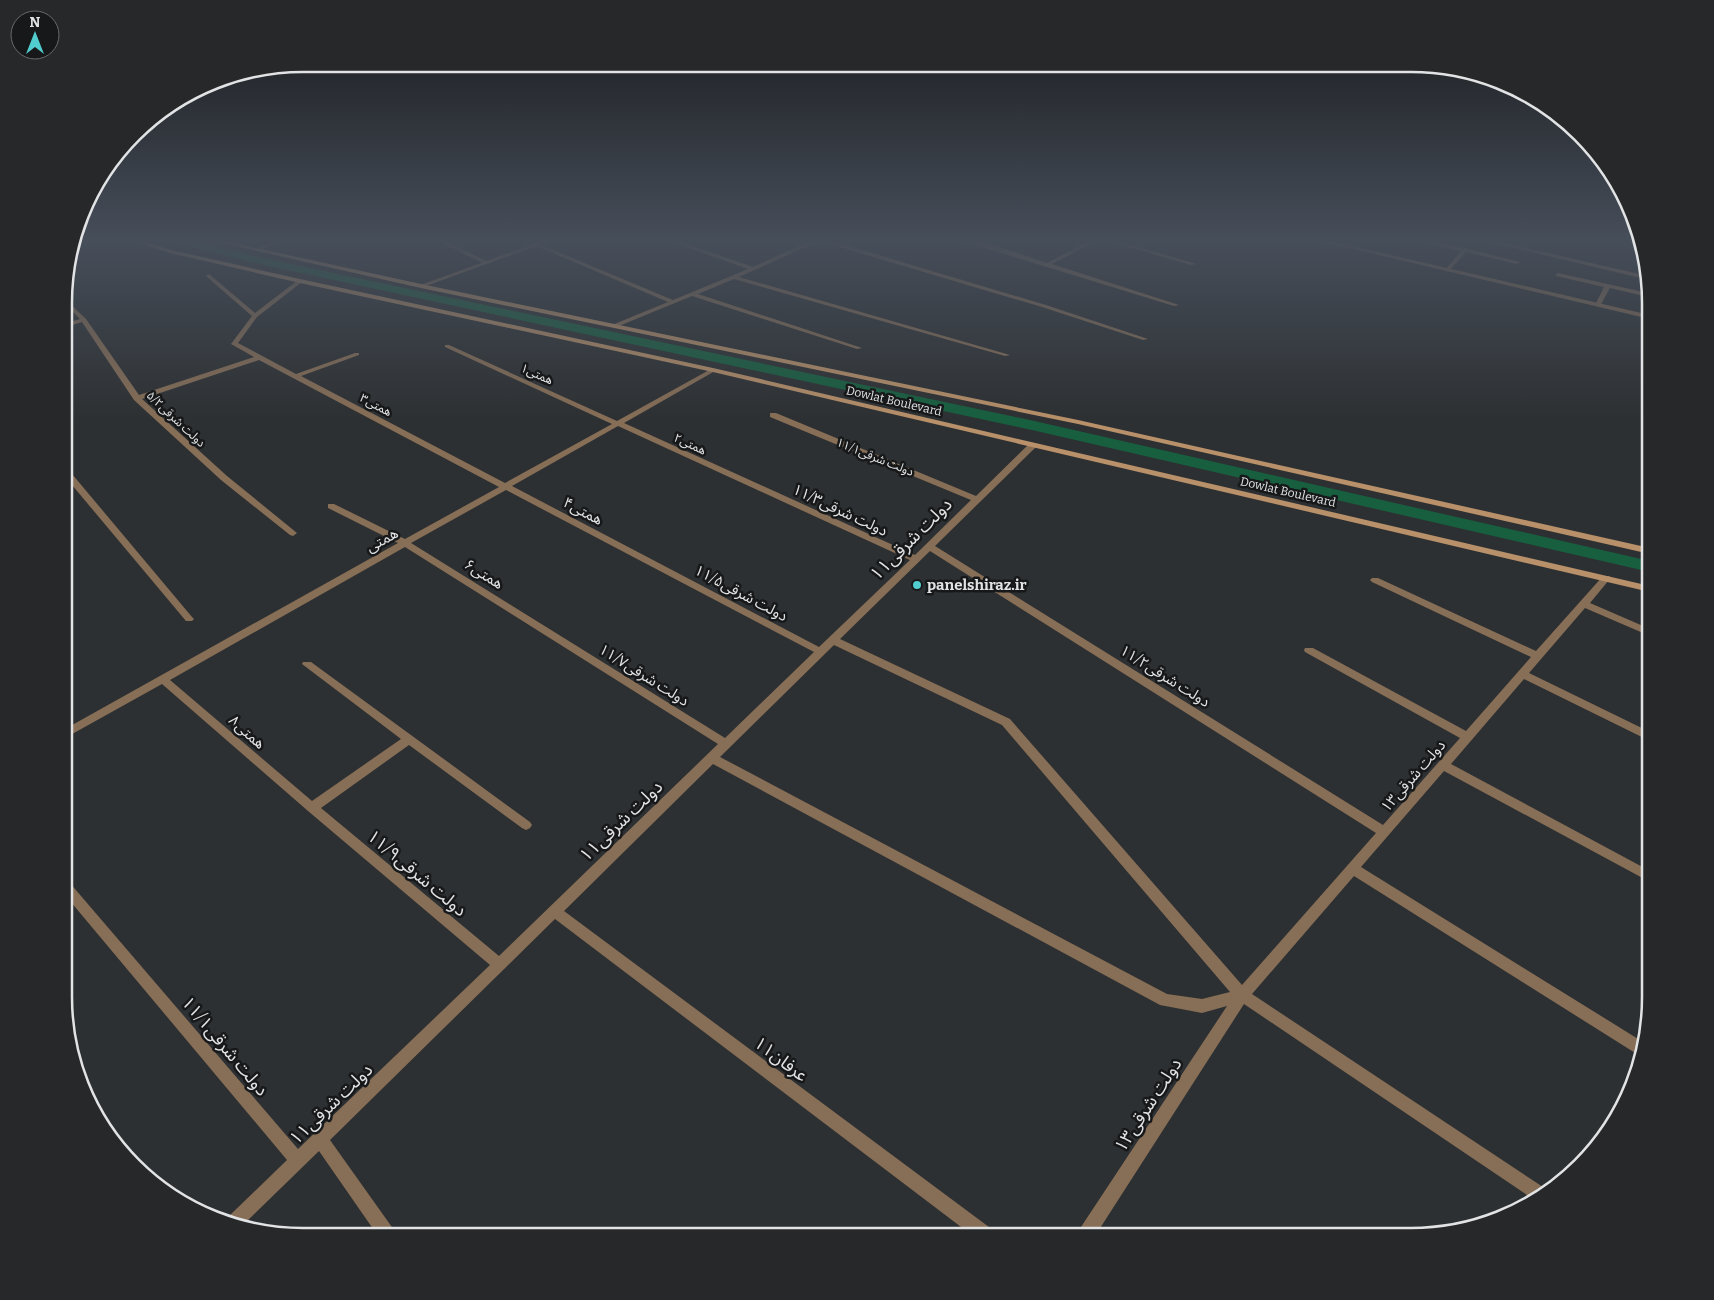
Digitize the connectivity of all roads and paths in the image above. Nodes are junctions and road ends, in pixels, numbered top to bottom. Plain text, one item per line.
1 (236, 300) edge
2 (276, 300) edge
3 (386, 300) edge
4 (487, 300) edge
5 (667, 300) edge
6 (679, 300) edge
7 (710, 300) edge
8 (813, 300) edge
9 (1023, 300) edge
10 (1159, 300) edge
11 (1575, 300) edge
12 (1601, 300) edge
13 (673, 302) junction
14 (1176, 305) dead end
15 (1598, 305) junction
16 (72, 308) edge
17 (1642, 315) edge
18 (255, 316) junction
19 (84, 320) junction
20 (72, 323) edge
21 (614, 326) junction
22 (1145, 340) dead end
23 (447, 346) dead end
24 (859, 348) dead end
25 (357, 354) dead end
26 (1007, 355) dead end
27 (260, 357) junction
28 (712, 370) junction
29 (296, 376) junction
30 (137, 398) junction
31 (773, 415) dead end
32 (618, 423) junction
33 (1033, 444) junction
34 (72, 480) edge
35 (753, 485) joint
36 (506, 486) junction
37 (976, 499) junction
38 (331, 506) dead end
39 (292, 533) dead end
40 (405, 543) junction
41 (930, 546) junction
42 (1642, 549) edge
43 (647, 560) joint
44 (916, 560) junction
45 (1606, 578) junction
46 (1375, 580) dead end
47 (1642, 587) edge
48 (1584, 604) junction
49 (189, 619) dead end
50 (1642, 629) edge
51 (547, 632) joint
52 (833, 640) junction
53 (1309, 650) dead end
54 (820, 652) junction
55 (1538, 656) junction
56 (307, 664) dead end
57 (1522, 674) junction
58 (163, 678) junction
59 (72, 730) edge
60 (1642, 733) edge
61 (1467, 736) junction
62 (409, 739) junction
63 (726, 744) junction
64 (711, 758) junction
65 (1443, 765) junction
66 (312, 808) junction
67 (526, 825) dead end
68 (1384, 832) junction
69 (1352, 868) junction
70 (1642, 873) edge
71 (72, 895) edge
72 (554, 911) junction
73 (499, 964) junction
74 (1242, 995) junction
75 (1636, 1046) edge
76 (320, 1140) junction
77 (298, 1161) junction
78 (1536, 1191) edge
79 (239, 1218) edge
80 (382, 1228) edge
81 (975, 1228) edge
82 (1090, 1228) edge

1 - 18 street
2 - 18 street
3 - 28 main road, Dowlat Boulevard
4 - 21 main road, Dowlat Boulevard
5 - 13 street
6 - 13 street
7 - 24 street
8 - 26 street
9 - 22 street
10 - 14 street
11 - 15 street
12 - 15 street
13 - 21 street
15 - 17 street
16 - 19 street, ۵/۲دولت شرقی
18 - 27 street, ۳همتی
19 - 20 street
19 - 30 street, ۵/۲دولت شرقی
21 - 42 main road, Dowlat Boulevard
23 - 32 street, ۱همتی
25 - 29 street
27 - 29 street, ۳همتی
27 - 30 street
28 - 32 street, همتی
28 - 33 main road, Dowlat Boulevard
29 - 36 street, ۳همتی
30 - 39 street, ۵/۲دولت شرقی
31 - 37 street, ۱۱/۱دولت شرقی
32 - 35 street, ۲همتی
32 - 36 street, همتی
33 - 37 street, ۱۱دولت شرقی
33 - 45 main road, Dowlat Boulevard
34 - 49 street
35 - 44 street, ۱۱/۳دولت شرقی
36 - 40 street, همتی
36 - 43 street, ۴همتی
37 - 41 street, ۱۱دولت شرقی
38 - 40 street, ۶همتی
40 - 51 street, ۶همتی
40 - 58 street, همتی
41 - 44 street, ۱۱دولت شرقی
41 - 68 street, ۱۱/۲دولت شرقی
43 - 54 street, ۱۱/۵دولت شرقی
44 - 52 street, ۱۱دولت شرقی
45 - 47 main road, Dowlat Boulevard
45 - 48 street, ۱۳دولت شرقی
46 - 55 street
48 - 50 street
48 - 55 street, ۱۳دولت شرقی
51 - 63 street, ۱۱/۷دولت شرقی
52 - 54 street, ۱۱دولت شرقی
52 - 74 street
53 - 61 street
54 - 63 street, ۱۱دولت شرقی
55 - 57 street, ۱۳دولت شرقی
56 - 62 street
57 - 60 street
57 - 61 street, ۱۳دولت شرقی
58 - 59 street, همتی
58 - 66 street, همتی۸
61 - 65 street, ۱۳دولت شرقی
62 - 66 street
62 - 67 street
63 - 64 street, ۱۱دولت شرقی
64 - 72 street, ۱۱دولت شرقی
64 - 74 street
65 - 68 street, ۱۳دولت شرقی
65 - 70 street
66 - 73 street, ۱۱/۹دولت شرقی
68 - 69 street, ۱۳دولت شرقی
69 - 74 street, ۱۳دولت شرقی
69 - 75 street
71 - 77 street, ۱۱/۱دولت شرقی
72 - 73 street, ۱۱دولت شرقی
72 - 81 street, ۱۱عرفان
73 - 76 street, ۱۱دولت شرقی
74 - 78 street
74 - 82 street, دولت شرقی۱۳
76 - 77 street, ۱۱دولت شرقی
76 - 80 street
77 - 79 street, ۱۱دولت شرقی

